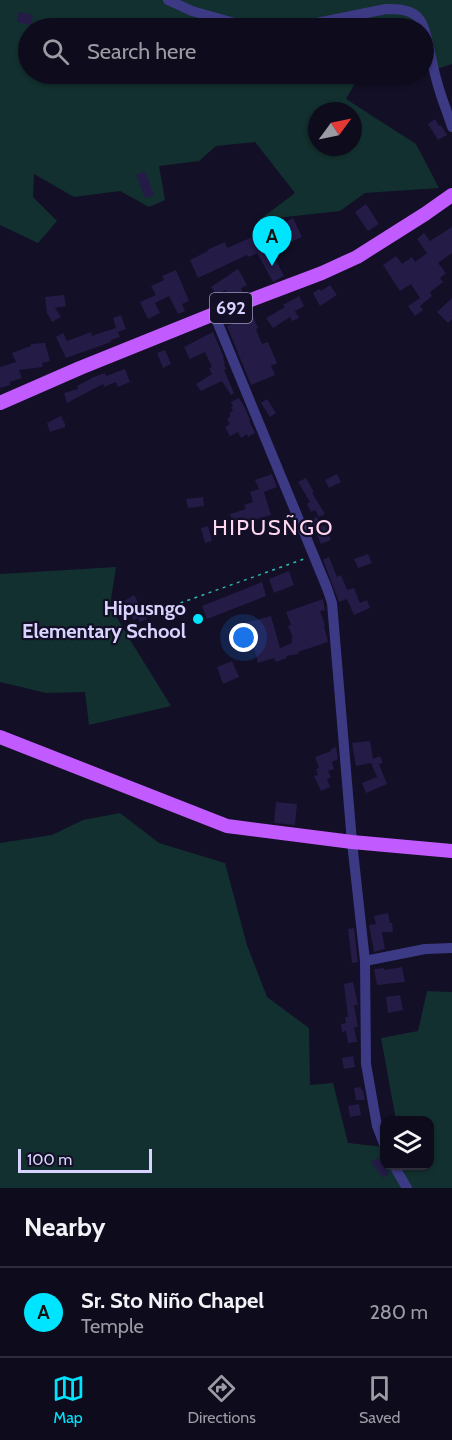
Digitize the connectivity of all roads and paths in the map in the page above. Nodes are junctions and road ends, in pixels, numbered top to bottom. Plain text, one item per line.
1 (168, 0) edge
2 (217, 18) edge
3 (341, 18) edge
4 (417, 18) edge
5 (434, 73) edge
6 (452, 127) edge
7 (452, 195) edge
8 (214, 314) junction
9 (0, 403) edge
10 (314, 555) junction
11 (152, 613) dead end
12 (0, 737) edge
13 (352, 842) junction
14 (452, 851) edge
15 (452, 948) edge
16 (365, 961) junction
17 (380, 1134) edge
18 (396, 1170) edge
19 (407, 1188) edge

1 - 2 street
3 - 4 street
5 - 6 street
7 - 8 main road, 692
8 - 9 main road, 692
8 - 10 street
10 - 11 path
10 - 13 street
12 - 13 main road
13 - 14 main road
13 - 16 street
15 - 16 street
16 - 17 street
18 - 19 street

